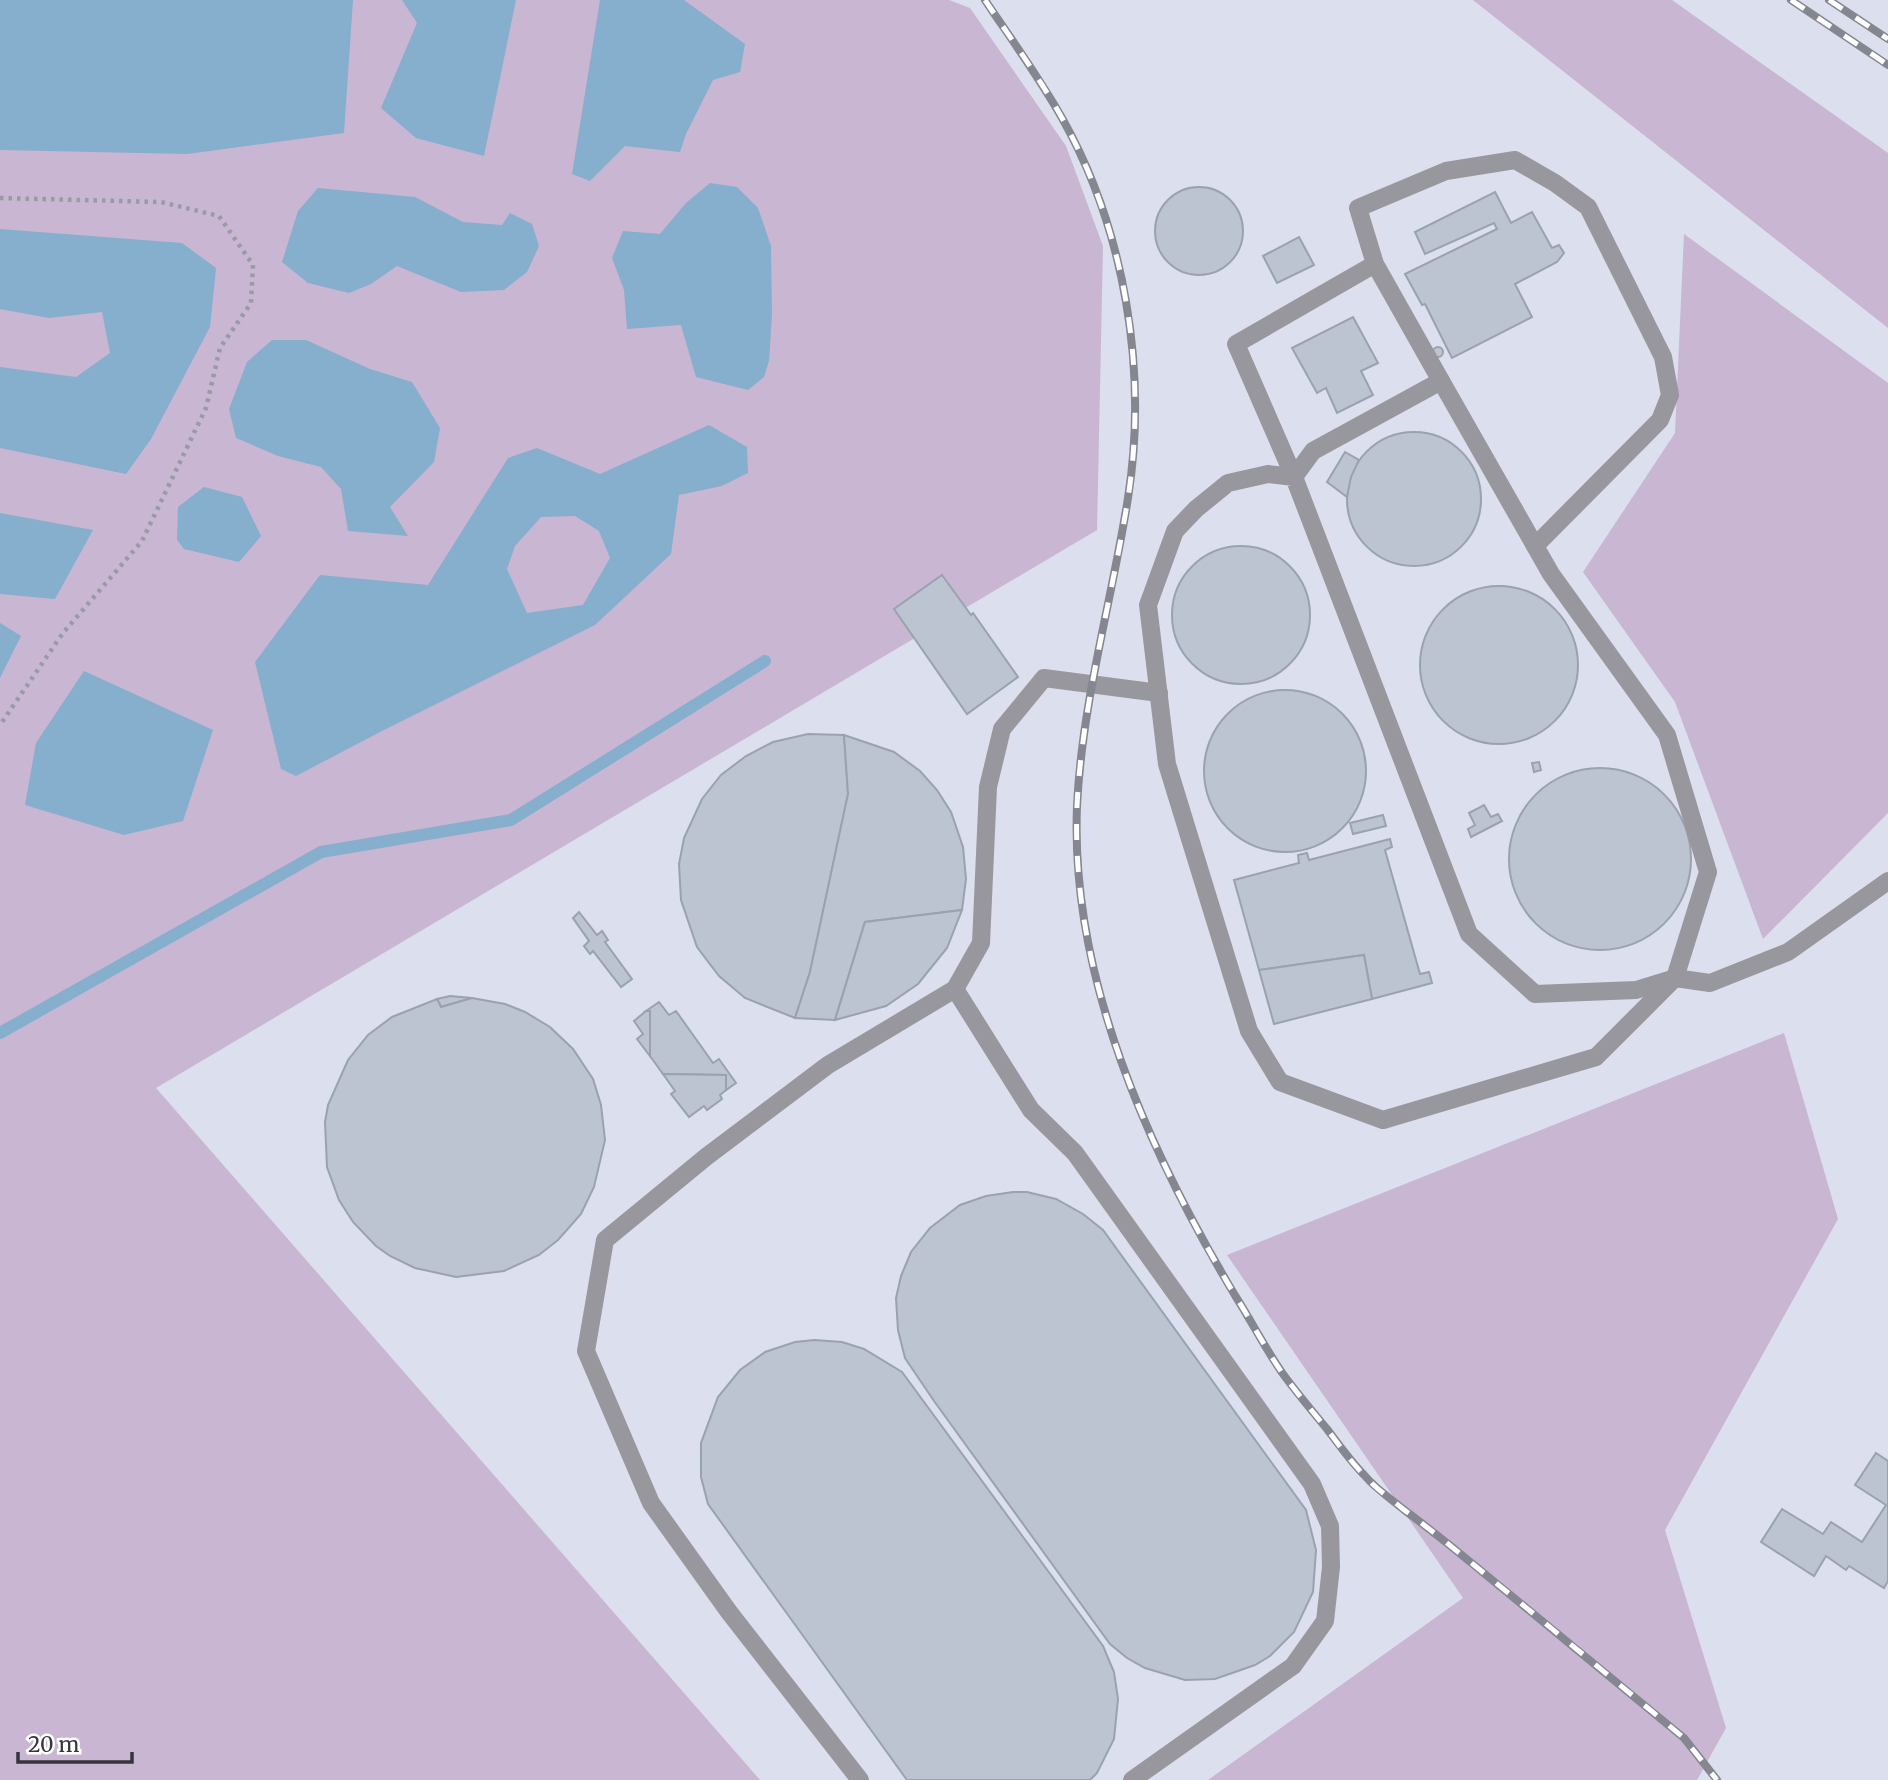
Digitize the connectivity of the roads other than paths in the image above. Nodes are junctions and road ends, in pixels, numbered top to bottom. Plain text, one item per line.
1 (1375, 264) junction
2 (1441, 381) junction
3 (1294, 477) junction
4 (1535, 546) junction
5 (1159, 693) junction
6 (1888, 881) edge
7 (1675, 978) junction
8 (955, 989) junction
9 (860, 1780) edge
10 (1132, 1780) edge

1 - 2 street
1 - 3 street
1 - 4 street
2 - 3 street
2 - 4 street
3 - 5 street
3 - 7 street
4 - 7 street
5 - 7 street
5 - 8 street
6 - 7 street
8 - 9 street
8 - 10 street

